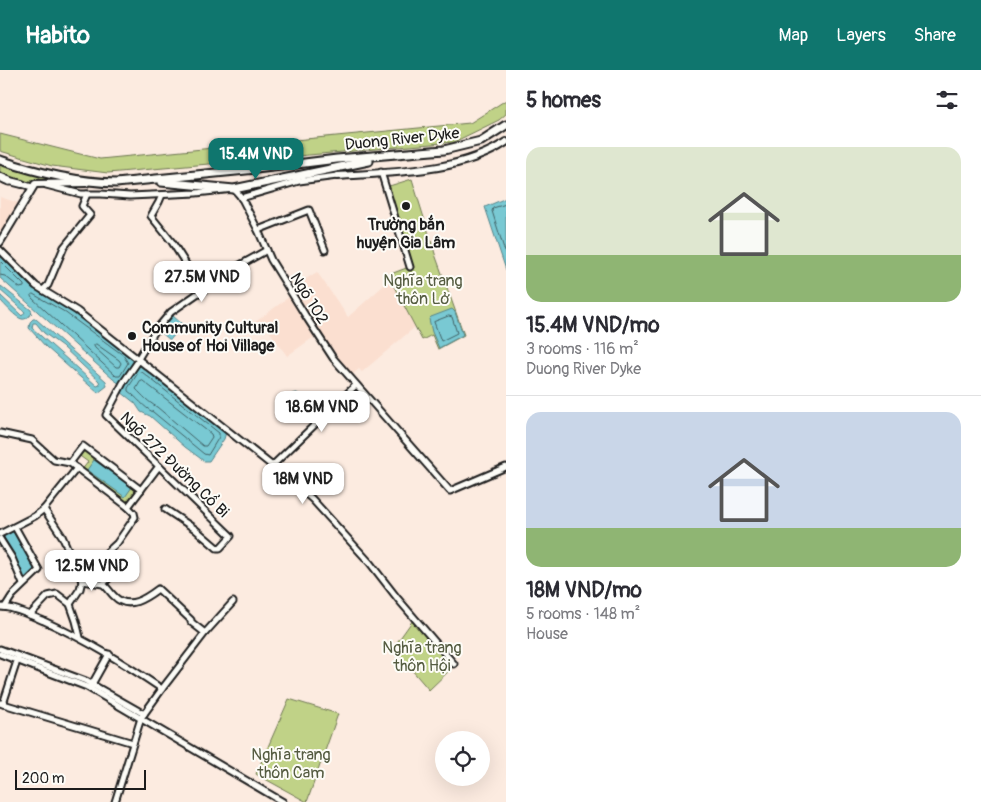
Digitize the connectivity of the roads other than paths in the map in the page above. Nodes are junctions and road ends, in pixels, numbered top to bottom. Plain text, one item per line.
1 (506, 125) edge
2 (506, 142) edge
3 (392, 156) junction
4 (0, 160) edge
5 (381, 172) junction
6 (337, 176) joint
7 (0, 178) edge
8 (8, 181) joint
9 (140, 181) junction
10 (94, 182) junction
11 (22, 184) joint
12 (35, 185) junction
13 (234, 189) junction
14 (86, 194) junction
15 (162, 194) junction
16 (241, 198) junction
17 (258, 230) junction
18 (0, 242) edge
19 (0, 250) edge
20 (266, 250) junction
21 (325, 250) dead end
22 (410, 267) dead end
23 (43, 290) junction
24 (203, 291) junction
25 (139, 359) junction
26 (358, 387) junction
27 (0, 433) edge
28 (70, 463) junction
29 (159, 466) junction
30 (272, 466) junction
31 (506, 467) edge
32 (77, 468) junction
33 (141, 490) junction
34 (128, 507) junction
35 (44, 509) junction
36 (165, 509) dead end
37 (15, 527) junction
38 (0, 534) edge
39 (1, 543) edge
40 (82, 581) junction
41 (23, 584) junction
42 (103, 584) junction
43 (233, 602) dead end
44 (70, 604) junction
45 (3, 607) edge
46 (30, 615) junction
47 (205, 634) junction
48 (80, 637) junction
49 (0, 649) edge
50 (0, 654) edge
51 (109, 654) junction
52 (18, 658) junction
53 (454, 664) dead end
54 (91, 686) junction
55 (162, 689) junction
56 (2, 703) edge
57 (143, 716) junction
58 (133, 743) junction
59 (116, 802) edge
60 (283, 802) edge

1 - 3 main road, Duong River Dyke
2 - 5 street
3 - 9 main road, Duong River Dyke
3 - 13 main road
4 - 10 main road, Duong River Dyke
5 - 6 street
5 - 22 street
6 - 16 street
7 - 8 main road
8 - 11 street
9 - 10 main road, Duong River Dyke
9 - 13 main road
10 - 12 street
11 - 12 street
12 - 14 street
12 - 18 street
13 - 15 street
13 - 16 street, Ngõ 102
14 - 15 street
14 - 23 street
15 - 24 street
16 - 17 street, Ngõ 102
17 - 20 street, Ngõ 102
17 - 21 street
19 - 23 street
20 - 24 street
20 - 26 street, Ngõ 102
23 - 25 street
24 - 25 street
25 - 29 street, Ngõ 272 Đường Cổ Bi
25 - 30 street
26 - 30 street
26 - 31 street, Ngõ 102
27 - 28 street
28 - 32 street
28 - 33 street
29 - 33 street
29 - 36 street, Ngõ 272 Đường Cổ Bi
30 - 53 street
32 - 34 street
32 - 35 street
33 - 34 street
34 - 42 street
35 - 37 street
35 - 40 street
37 - 38 street
37 - 41 street
39 - 41 street
40 - 42 street
40 - 44 street
41 - 45 street
42 - 47 street
43 - 47 street
44 - 46 street
44 - 48 street
45 - 46 street
46 - 48 street
47 - 55 street
48 - 51 street
49 - 52 street
50 - 52 street
51 - 54 street
51 - 55 street
52 - 54 street
52 - 56 street
54 - 57 street
55 - 57 street
56 - 58 street
57 - 58 street
57 - 60 street
58 - 59 street

